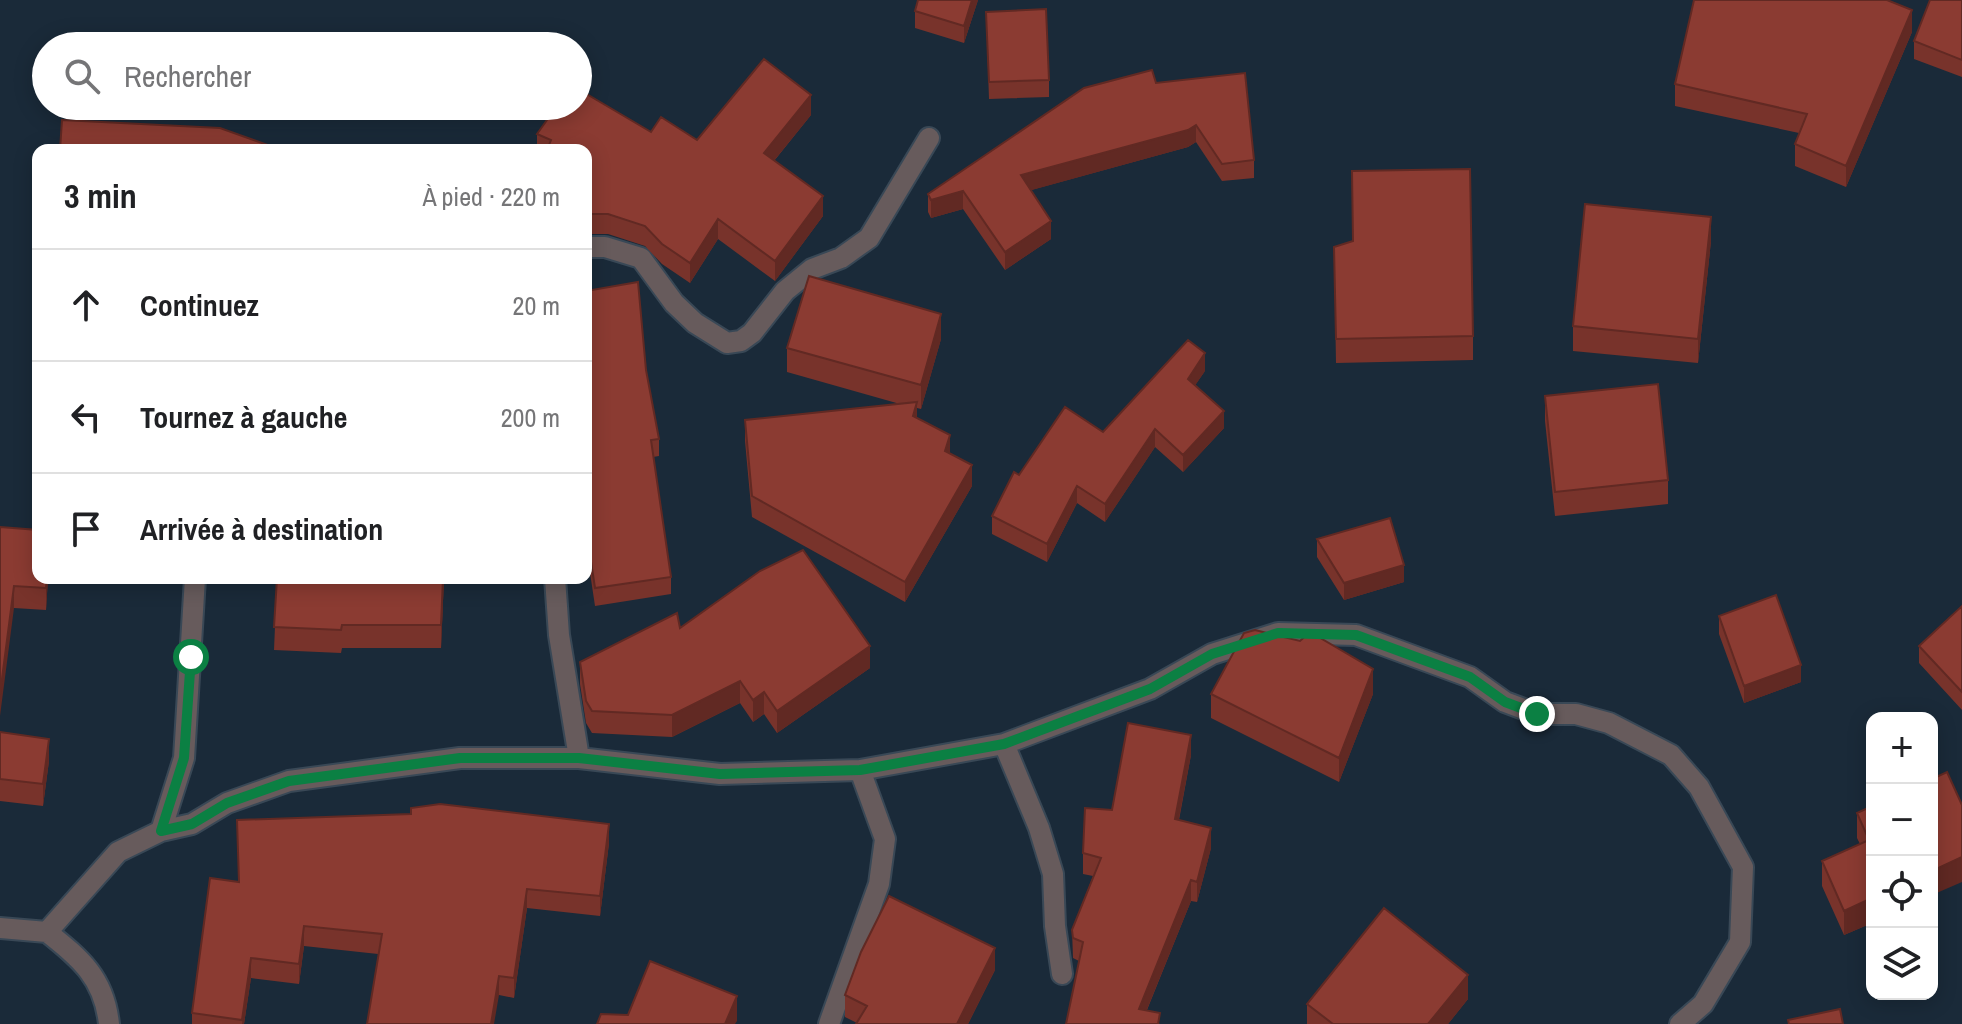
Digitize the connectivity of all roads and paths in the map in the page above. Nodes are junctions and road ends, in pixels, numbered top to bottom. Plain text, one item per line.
1 (929, 138) dead end
2 (592, 247) edge
3 (195, 584) edge
4 (555, 584) edge
5 (1004, 744) junction
6 (579, 758) junction
7 (860, 770) junction
8 (161, 831) junction
9 (0, 928) edge
10 (47, 932) junction
11 (1062, 974) dead end
12 (109, 1024) edge
13 (829, 1024) edge
14 (1680, 1024) edge

1 - 2 street
3 - 8 street
4 - 6 street
5 - 7 street
5 - 11 street
5 - 14 street
6 - 7 street
6 - 8 street
7 - 13 street
8 - 10 street
9 - 10 street
10 - 12 street

